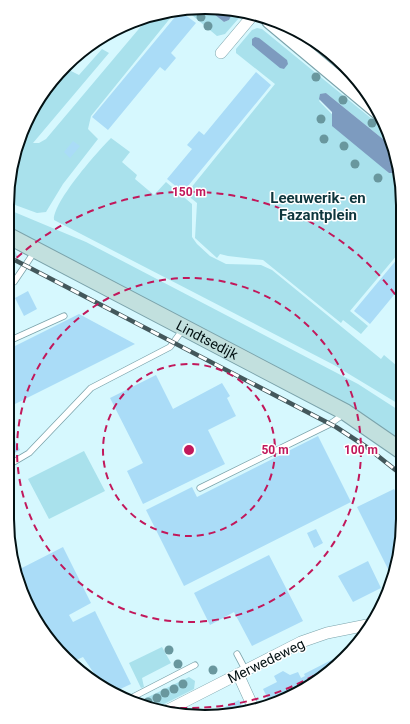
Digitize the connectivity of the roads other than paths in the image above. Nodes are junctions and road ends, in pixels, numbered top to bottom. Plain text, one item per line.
1 (248, 19) edge
2 (279, 30) edge
3 (221, 53) dead end
4 (365, 102) edge
5 (14, 239) edge
6 (36, 250) junction
7 (14, 281) edge
8 (64, 316) dead end
9 (184, 328) junction
10 (14, 339) edge
11 (346, 412) junction
12 (396, 447) edge
13 (14, 462) edge
14 (200, 488) dead end
15 (364, 626) edge
16 (237, 654) dead end
17 (195, 665) dead end
18 (242, 672) junction
19 (135, 696) edge
20 (252, 703) edge
21 (174, 707) edge

1 - 3 street
2 - 4 street
5 - 6 main road, Lindtsedijk
6 - 7 lane
6 - 9 main road, Lindtsedijk
8 - 10 lane
9 - 11 main road, Lindtsedijk
9 - 13 lane
11 - 12 main road, Lindtsedijk
11 - 14 lane
15 - 18 street, Merwedeweg
16 - 18 lane
17 - 19 lane
18 - 20 street
18 - 21 street, Merwedeweg

